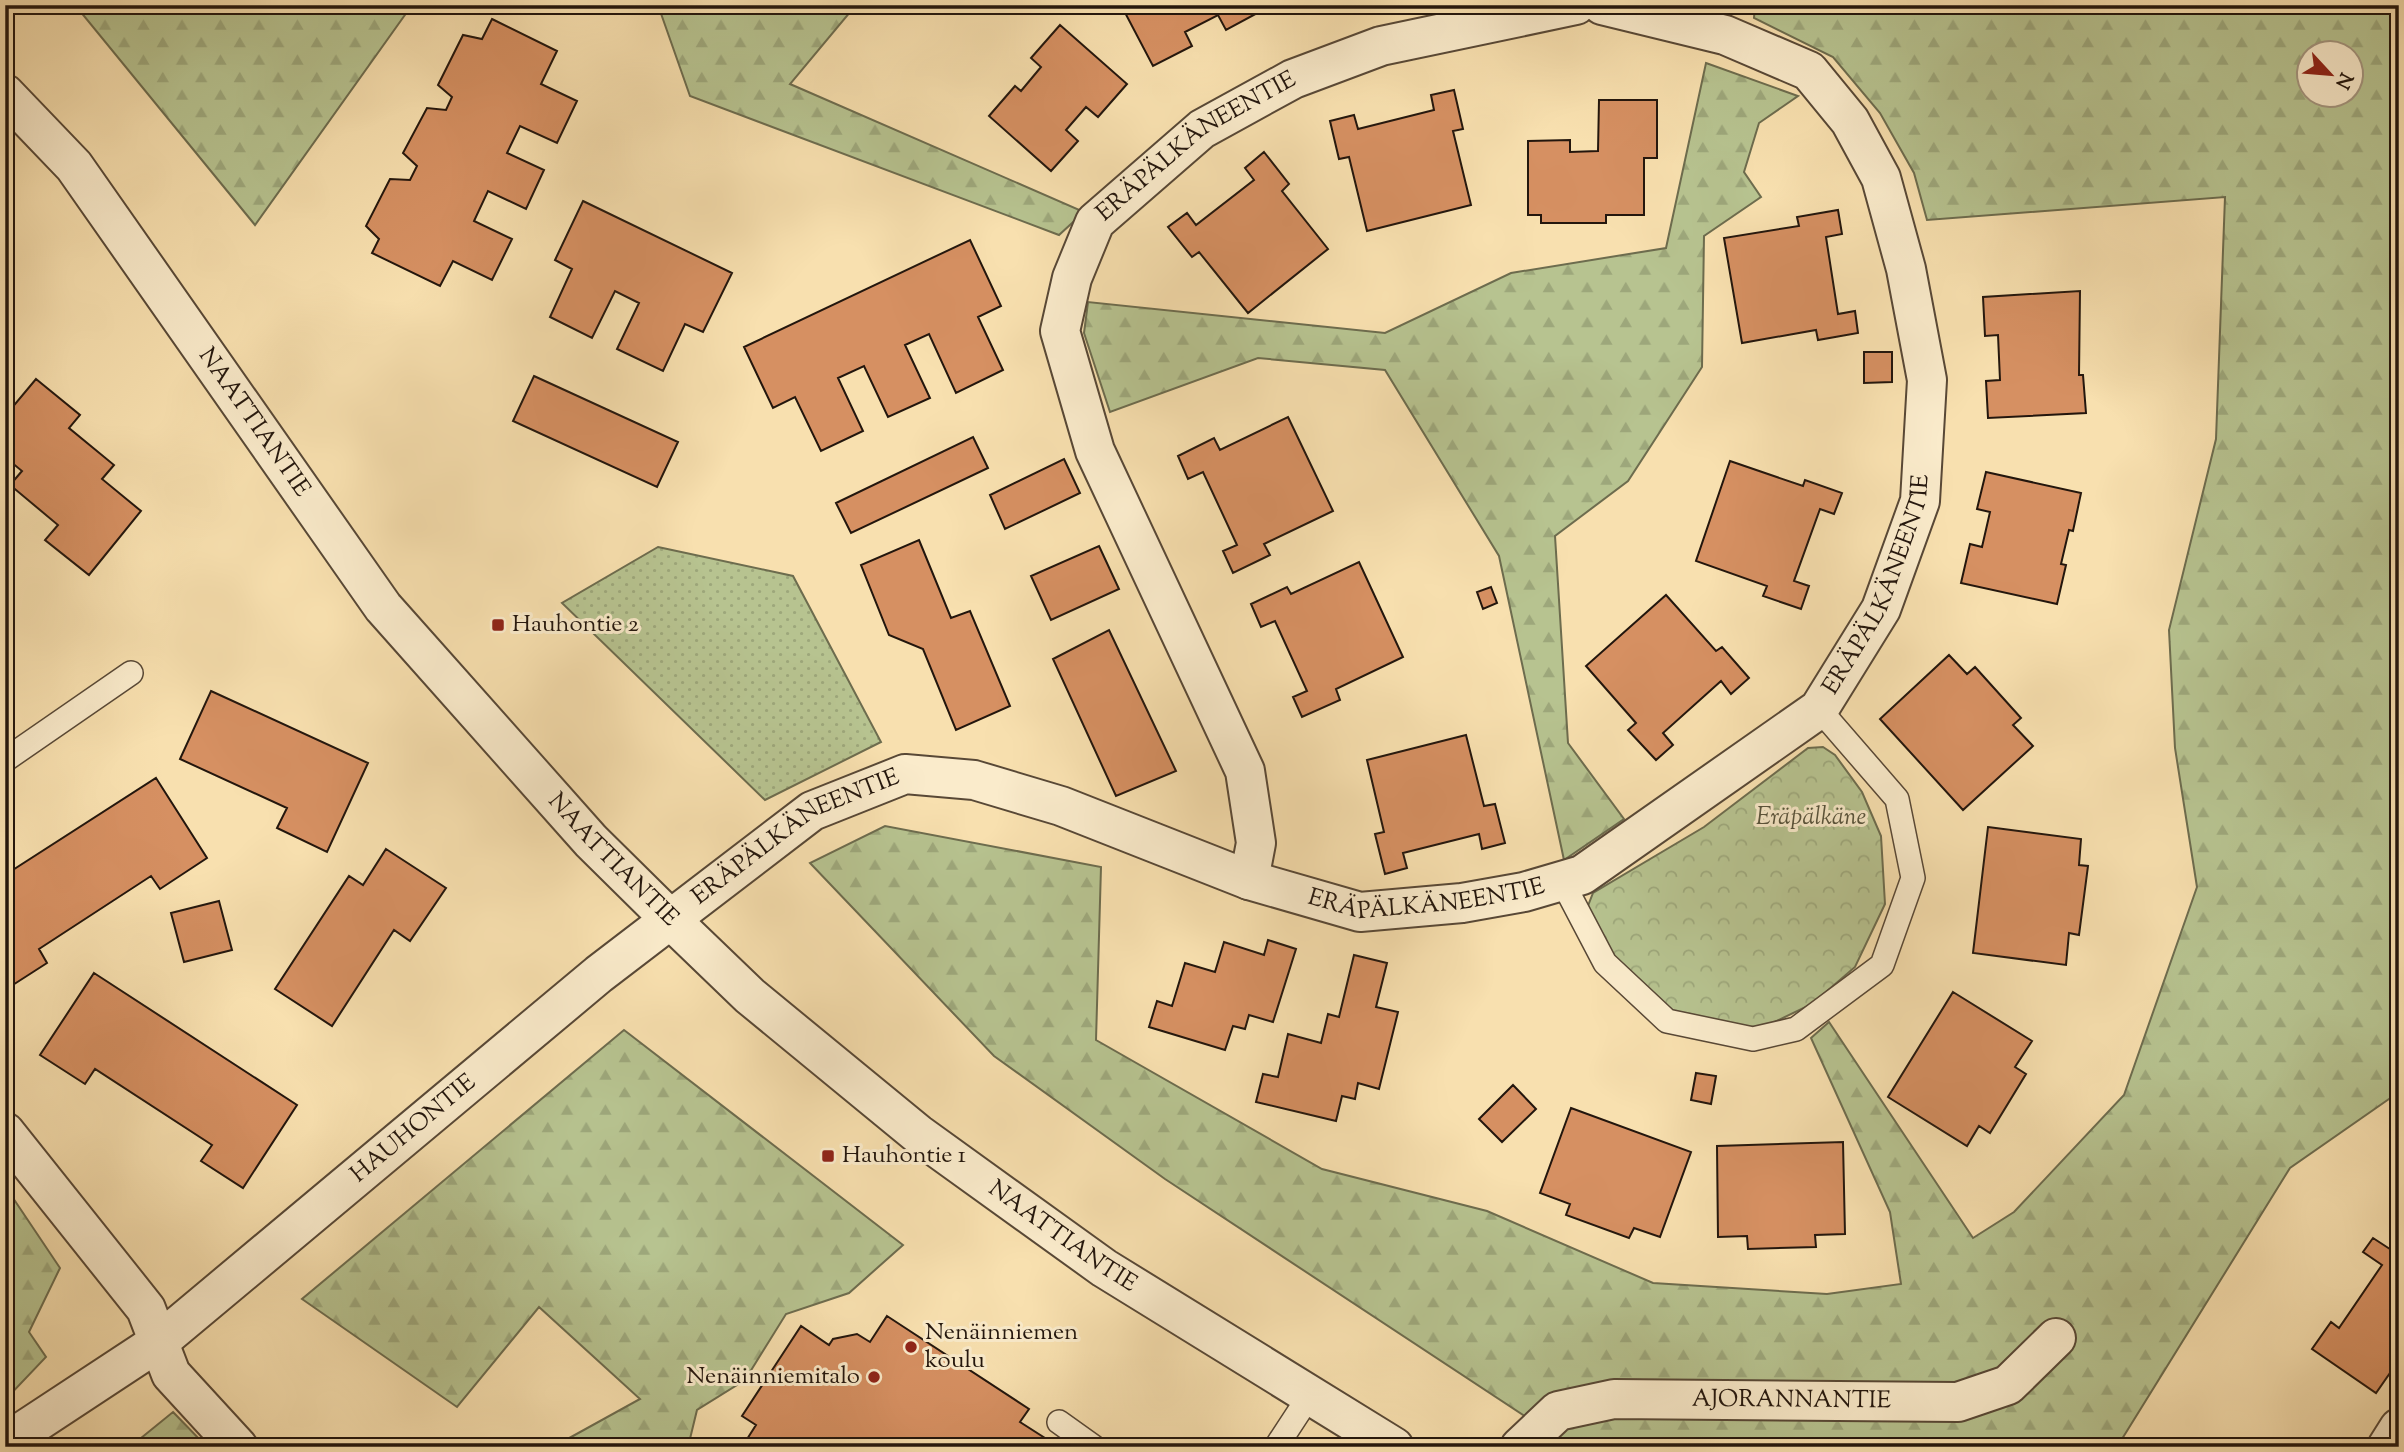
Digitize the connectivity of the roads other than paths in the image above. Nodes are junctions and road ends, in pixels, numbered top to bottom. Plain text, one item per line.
1 (1576, 5) edge
2 (1602, 5) edge
3 (5, 94) edge
4 (131, 673) dead end
5 (1819, 709) junction
6 (5, 760) edge
7 (1249, 880) junction
8 (1562, 881) junction
9 (671, 920) junction
10 (5, 1132) edge
11 (2056, 1339) dead end
12 (160, 1341) junction
13 (1310, 1395) junction
14 (1059, 1422) dead end
15 (2399, 1428) edge
16 (5, 1443) edge
17 (238, 1447) edge
18 (1094, 1447) edge
19 (1276, 1447) edge
20 (1394, 1447) edge
21 (1520, 1447) edge
22 (2388, 1447) edge

1 - 7 street, ERÄPÄLKÄNEENTIE
2 - 5 street, ERÄPÄLKÄNEENTIE
3 - 9 street, NAATTIANTIE
4 - 6 lane
5 - 8 street, ERÄPÄLKÄNEENTIE
5 - 8 lane
7 - 8 street, ERÄPÄLKÄNEENTIE
7 - 9 street, ERÄPÄLKÄNEENTIE
9 - 12 street, HAUHONTIE
9 - 13 street, NAATTIANTIE
10 - 12 street
11 - 21 street, AJORANNANTIE
12 - 16 street, HAUHONTIE
12 - 17 street
13 - 19 lane
13 - 20 street, NAATTIANTIE
14 - 18 lane
15 - 22 street

